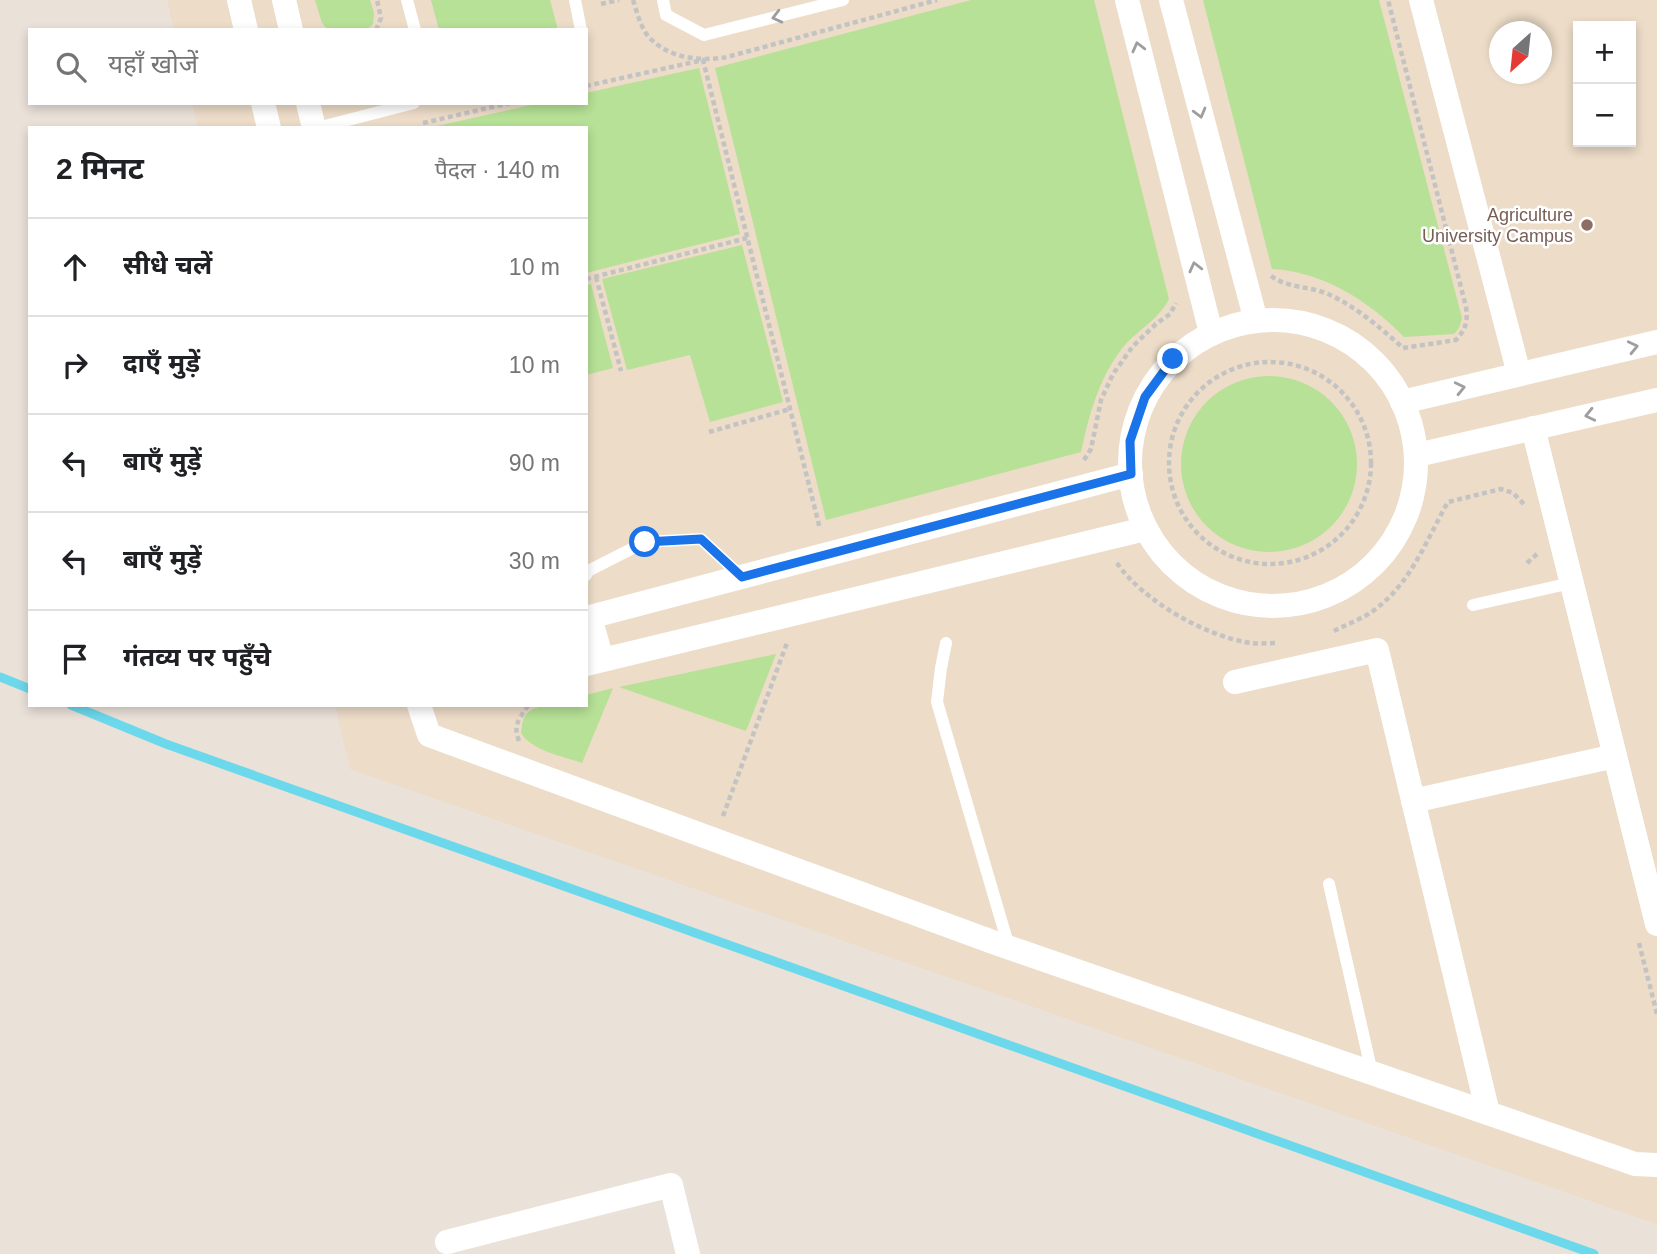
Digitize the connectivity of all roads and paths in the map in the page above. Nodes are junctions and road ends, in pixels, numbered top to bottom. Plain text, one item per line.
1 (239, 0) edge
2 (284, 0) edge
3 (377, 0) edge
4 (407, 0) edge
5 (575, 0) edge
6 (618, 0) edge
7 (843, 0) edge
8 (1126, 0) edge
9 (1171, 0) edge
10 (1388, 0) edge
11 (1421, 0) edge
12 (666, 1) edge
13 (601, 4) dead end
14 (246, 28) edge
15 (291, 28) edge
16 (377, 28) edge
17 (414, 28) edge
18 (581, 28) edge
19 (588, 86) edge
20 (263, 105) edge
21 (310, 105) edge
22 (406, 105) edge
23 (501, 105) edge
24 (416, 125) dead end
25 (269, 126) edge
26 (315, 126) edge
27 (324, 126) edge
28 (747, 238) junction
29 (1265, 272) dead end
30 (596, 276) junction
31 (588, 278) edge
32 (1177, 298) dead end
33 (1256, 321) junction
34 (1211, 333) junction
35 (1657, 342) edge
36 (621, 371) dead end
37 (1519, 374) junction
38 (1657, 400) edge
39 (1402, 402) junction
40 (790, 409) junction
41 (1532, 428) junction
42 (709, 432) dead end
43 (1417, 455) junction
44 (1083, 462) dead end
45 (1168, 465) joint
46 (1131, 474) junction
47 (1529, 514) dead end
48 (820, 529) dead end
49 (1145, 529) junction
50 (1539, 550) dead end
51 (1115, 561) dead end
52 (1527, 563) dead end
53 (588, 571) edge
54 (742, 577) junction
55 (1572, 583) junction
56 (1474, 604) dead end
57 (588, 618) edge
58 (1329, 634) dead end
59 (787, 643) dead end
60 (946, 643) dead end
61 (1282, 643) dead end
62 (594, 662) edge
63 (1235, 682) dead end
64 (420, 707) edge
65 (527, 707) edge
66 (527, 748) dead end
67 (1615, 756) junction
68 (1413, 801) junction
69 (721, 820) dead end
70 (1329, 884) dead end
71 (1647, 932) edge
72 (1009, 948) junction
73 (1657, 1014) edge
74 (1372, 1073) junction
75 (1488, 1113) junction
76 (1657, 1165) edge
77 (447, 1241) dead end
78 (688, 1254) edge

1 - 14 street
2 - 15 street
3 - 16 path
4 - 17 lane
5 - 18 lane
6 - 13 path
7 -> 12 lane
34 -> 8 street
9 -> 33 street
10 - 29 path
11 - 37 street
19 - 28 path
20 - 25 street
21 - 26 street
22 - 27 lane
23 - 24 path
28 - 30 path
28 - 40 path
30 - 31 path
30 - 36 path
32 - 44 path
33 - 34 street
33 - 39 street
34 - 46 street
37 -> 35 street
39 -> 37 street
38 -> 41 street
39 - 43 street
40 - 42 path
40 - 48 path
41 - 43 street
41 - 55 street
43 - 49 street
45 - 45 path
46 - 49 street
46 - 54 street
47 - 58 path
49 - 62 street
50 - 52 path
51 - 61 path
53 - 54 lane
54 - 57 street
55 - 56 lane
55 - 67 street
57 - 62 street
59 - 69 path
60 - 72 lane
63 - 68 street
64 - 72 street
65 - 66 path
67 - 68 street
67 - 71 street
68 - 75 street
70 - 74 lane
71 - 73 path
72 - 74 street
74 - 75 street
75 - 76 street
77 - 78 street

